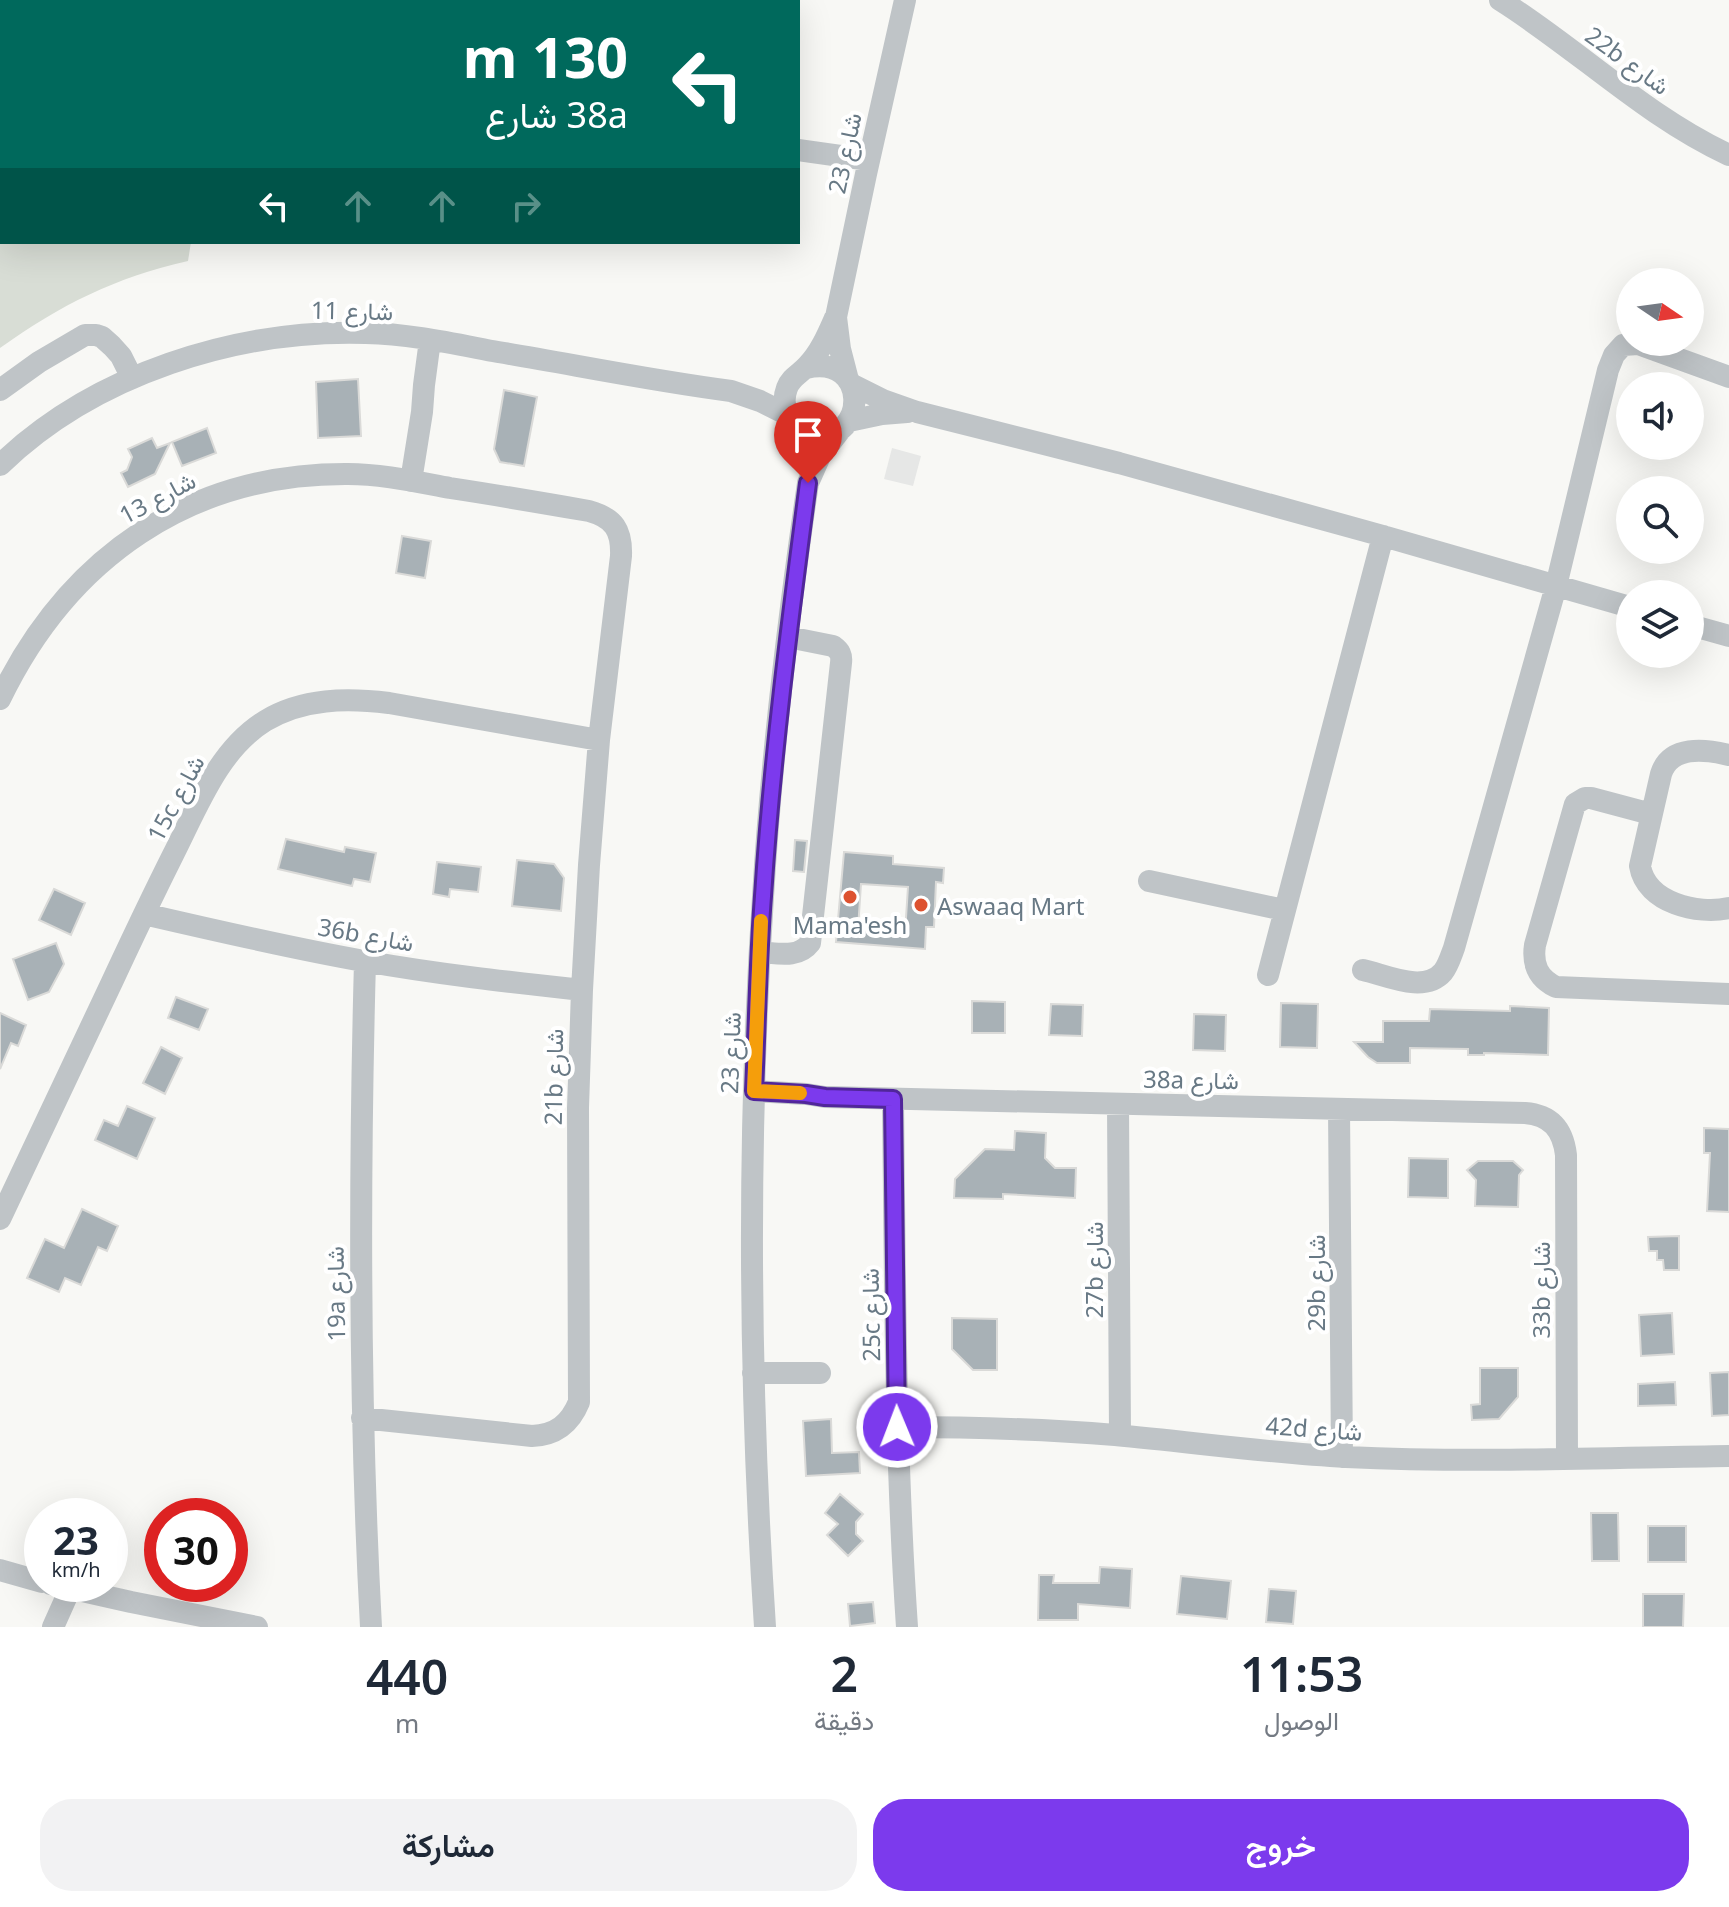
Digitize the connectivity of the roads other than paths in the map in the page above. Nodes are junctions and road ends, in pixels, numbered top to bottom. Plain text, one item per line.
1 (905, 0) edge
2 (1500, 0) edge
3 (800, 150) edge
4 (1729, 155) edge
5 (800, 156) edge
6 (867, 167) junction
7 (836, 317) junction
8 (437, 341) junction
9 (799, 374) junction
10 (1729, 377) edge
11 (126, 380) junction
12 (850, 382) junction
13 (0, 390) edge
14 (731, 391) junction
15 (917, 412) junction
16 (793, 422) junction
17 (845, 425) junction
18 (0, 465) edge
19 (411, 481) junction
20 (808, 483) junction
21 (614, 524) joint
22 (1383, 536) junction
23 (1556, 586) junction
24 (1616, 603) edge
25 (1704, 629) edge
26 (1729, 636) edge
27 (788, 637) junction
28 (0, 699) edge
29 (599, 740) junction
30 (1729, 755) edge
31 (1651, 814) junction
32 (1149, 881) dead end
33 (1729, 908) edge
34 (1284, 910) junction
35 (144, 914) junction
36 (760, 952) junction
37 (365, 961) junction
38 (1363, 970) dead end
39 (1268, 975) dead end
40 (582, 990) junction
41 (1729, 994) edge
42 (754, 1097) junction
43 (893, 1099) junction
44 (1118, 1104) junction
45 (1339, 1109) junction
46 (1554, 1124) joint
47 (0, 1219) edge
48 (753, 1373) junction
49 (820, 1373) dead end
50 (362, 1418) junction
51 (897, 1427) junction
52 (1120, 1435) junction
53 (1729, 1456) edge
54 (1342, 1457) junction
55 (1567, 1458) junction
56 (0, 1570) edge
57 (24, 1577) edge
58 (128, 1600) edge
59 (58, 1602) edge
60 (53, 1627) edge
61 (255, 1627) edge
62 (371, 1627) edge
63 (765, 1627) edge
64 (907, 1627) edge

1 - 6 street, شارع 23
2 - 4 street, 22b شارع
3 - 6 street
5 - 6 street
6 - 7 street, شارع 23
7 - 9 street, شارع 23
7 - 12 street, شارع 23
8 - 11 street, شارع 11
8 - 14 street, شارع 11
8 - 19 street
9 - 12 street
9 - 14 street, شارع 11
9 - 16 street
10 - 23 street
11 - 13 street
11 - 18 street, شارع 11
12 - 15 street
12 - 17 street
14 - 16 street, شارع 11
15 - 17 street
15 - 22 street
16 - 17 street
16 - 20 street, شارع 23
17 - 20 street, شارع 23
19 - 21 street, شارع 13
19 - 28 street, شارع 13
20 - 27 street, شارع 23
21 - 29 street, 21b شارع
22 - 23 street
22 - 34 street
23 - 24 street
23 - 38 street
25 - 26 street
27 - 36 street, شارع 23
27 - 36 street
29 - 35 street, 15c شارع
29 - 40 street, 21b شارع
30 - 31 street
31 - 33 street
31 - 41 street
32 - 34 street
34 - 39 street
35 - 37 street, 36b شارع
35 - 47 street, 15c شارع
36 - 42 street, شارع 23
37 - 40 street, 36b شارع
37 - 50 street, 19a شارع
40 - 50 street, 21b شارع
42 - 43 street, 38a شارع
42 - 48 street, شارع 23
43 - 44 street, 38a شارع
43 - 51 street, 25c شارع
44 - 45 street, 38a شارع
44 - 52 street, 27b شارع
45 - 46 street, 38a شارع
45 - 54 street, 29b شارع
46 - 55 street, 33b شارع
48 - 49 street
48 - 63 street, شارع 23
50 - 62 street, 19a شارع
51 - 52 street, 42d شارع
51 - 64 street, 25c شارع
52 - 54 street, 42d شارع
53 - 55 street, 42d شارع
54 - 55 street, 42d شارع
56 - 57 street
58 - 61 street
59 - 60 street

